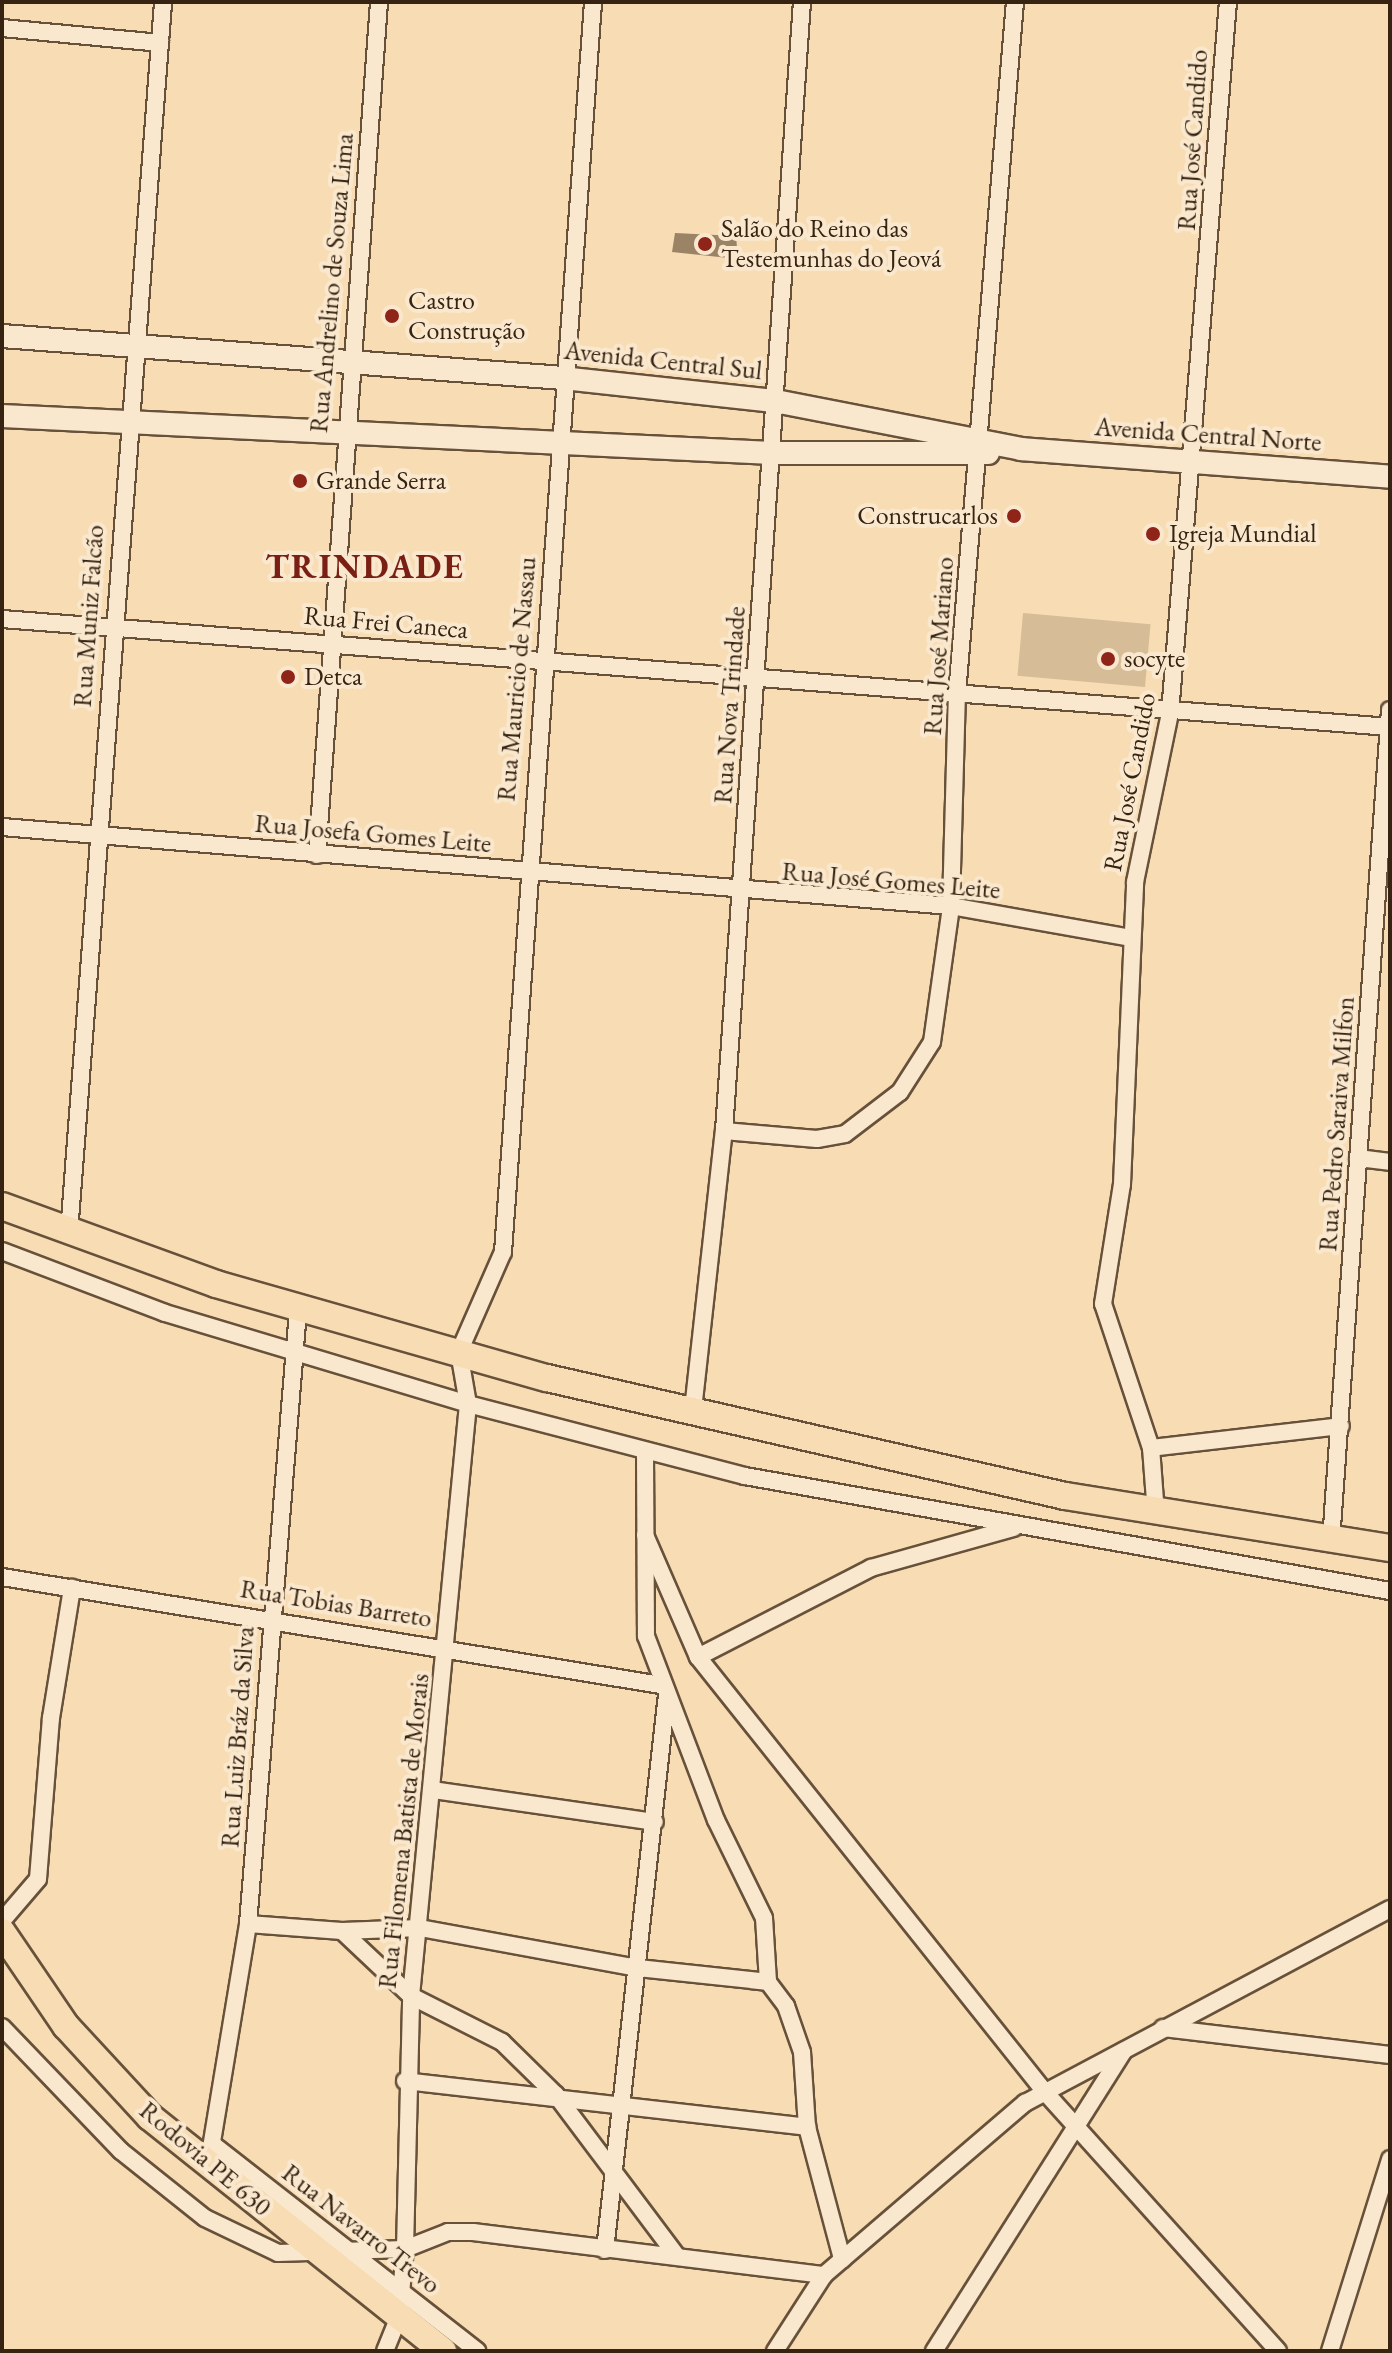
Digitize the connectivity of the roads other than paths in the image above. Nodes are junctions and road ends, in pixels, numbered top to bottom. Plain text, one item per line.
1 (163, 2) edge
2 (379, 2) edge
3 (593, 2) edge
4 (802, 2) edge
5 (1015, 2) edge
6 (1228, 2) edge
7 (2, 28) edge
8 (160, 43) junction
9 (2, 336) edge
10 (135, 347) junction
11 (349, 364) junction
12 (563, 378) junction
13 (775, 401) junction
14 (2, 416) edge
15 (128, 421) junction
16 (344, 432) junction
17 (562, 443) junction
18 (980, 447) junction
19 (772, 453) junction
20 (1191, 462) junction
21 (1390, 477) edge
22 (2, 619) edge
23 (111, 626) junction
24 (331, 641) junction
25 (541, 660) junction
26 (756, 678) junction
27 (957, 694) junction
28 (1170, 713) junction
29 (1390, 721) edge
30 (2, 827) edge
31 (97, 835) junction
32 (317, 855) junction
33 (525, 870) junction
34 (740, 892) junction
35 (951, 906) junction
36 (1131, 938) junction
37 (1382, 939) edge
38 (724, 1131) junction
39 (1358, 1158) junction
40 (1390, 1162) edge
41 (2, 1206) edge
42 (69, 1233) junction
43 (2, 1251) edge
44 (298, 1310) junction
45 (296, 1351) junction
46 (459, 1352) junction
47 (468, 1404) junction
48 (693, 1410) junction
49 (1341, 1426) junction
50 (1151, 1448) junction
51 (645, 1452) junction
52 (1156, 1514) junction
53 (1018, 1526) junction
54 (645, 1535) junction
55 (1331, 1541) junction
56 (1390, 1548) edge
57 (2, 1577) edge
58 (72, 1588) junction
59 (1390, 1591) edge
60 (271, 1618) junction
61 (448, 1645) junction
62 (698, 1657) junction
63 (664, 1690) junction
64 (433, 1790) junction
65 (655, 1822) junction
66 (1390, 1909) edge
67 (2, 1921) edge
68 (248, 1924) junction
69 (420, 1928) junction
70 (342, 1931) junction
71 (2, 1932) edge
72 (638, 1968) junction
73 (768, 1982) junction
74 (411, 1996) junction
75 (2, 2027) edge
76 (1163, 2028) junction
77 (1125, 2050) junction
78 (1390, 2055) edge
79 (405, 2081) junction
80 (1045, 2092) junction
81 (556, 2095) junction
82 (624, 2110) junction
83 (807, 2127) junction
84 (1077, 2127) junction
85 (212, 2156) junction
86 (1390, 2159) edge
87 (618, 2174) junction
88 (405, 2249) junction
89 (605, 2250) junction
90 (338, 2252) junction
91 (676, 2255) junction
92 (842, 2259) junction
93 (824, 2275) junction
94 (400, 2304) junction
95 (385, 2351) edge
96 (443, 2351) edge
97 (477, 2351) edge
98 (775, 2351) edge
99 (934, 2351) edge
100 (1278, 2351) edge
101 (1330, 2351) edge

1 - 8 street, Rua Muniz Falcão
2 - 11 street, Rua Andrelino de Souza Lima
3 - 12 street, Rua Mauricio de Nassau
4 - 13 street, Rua Nova Trindade
5 - 18 street, Rua José Mariano
6 - 20 street, Rua José Candido
7 - 8 street
8 - 10 street, Rua Muniz Falcão
9 - 10 main road, Avenida Central Sul
10 - 11 main road, Avenida Central Sul
10 - 15 street, Rua Muniz Falcão
11 - 12 main road, Avenida Central Sul
11 - 16 street, Rua Andrelino de Souza Lima
12 - 13 main road, Avenida Central Sul
12 - 17 street, Rua Mauricio de Nassau
13 - 18 main road, Avenida Central Sul
13 - 19 street, Rua Nova Trindade
14 - 15 main road
15 - 16 main road
15 - 23 street, Rua Muniz Falcão
16 - 17 main road
16 - 24 street, Rua Andrelino de Souza Lima
17 - 19 main road
17 - 25 street, Rua Mauricio de Nassau
18 - 19 main road
18 - 20 main road, Avenida Central Norte
18 - 27 street, Rua José Mariano
19 - 26 street, Rua Nova Trindade
20 - 21 main road, Avenida Central Norte
20 - 28 street, Rua José Candido
22 - 23 street, Rua Frei Caneca
23 - 24 street, Rua Frei Caneca
23 - 31 street, Rua Muniz Falcão
24 - 25 street, Rua Frei Caneca
24 - 32 street, Rua Andrelino de Souza Lima
25 - 26 street, Rua Frei Caneca
25 - 33 street, Rua Mauricio de Nassau
26 - 27 street, Rua Frei Caneca
26 - 34 street, Rua Nova Trindade
27 - 28 street, Rua Frei Caneca
27 - 35 street, Rua José Mariano
28 - 29 street, Rua Frei Caneca
28 - 36 street, Rua José Candido
29 - 37 street, Rua Pedro Saraiva Milfon
30 - 31 street, Rua Josefa Gomes Leite
31 - 32 street, Rua Josefa Gomes Leite
31 - 42 street, Rua Muniz Falcão
32 - 33 street, Rua Josefa Gomes Leite
33 - 34 street, Rua Josefa Gomes Leite
33 - 46 street, Rua Mauricio de Nassau
34 - 35 street, Rua José Gomes Leite
34 - 38 street, Rua Nova Trindade
35 - 36 street, Rua José Gomes Leite
35 - 38 street, Rua José Mariano
36 - 50 street, Rua José Candido
37 - 39 street, Rua Pedro Saraiva Milfon
38 - 48 street, Rua Nova Trindade
39 - 40 street
39 - 49 street, Rua Pedro Saraiva Milfon
41 - 42 main road
42 - 44 main road
43 - 45 street
44 - 45 street, Rua Luiz Bráz da Silva
44 - 46 main road
45 - 47 street
45 - 60 street, Rua Luiz Bráz da Silva
46 - 47 street, Rua Filomena Batista de Morais
46 - 48 main road
47 - 51 street
47 - 61 street, Rua Filomena Batista de Morais
48 - 52 main road
49 - 50 street
49 - 55 street, Rua Pedro Saraiva Milfon
50 - 52 street, Rua José Candido
51 - 53 street
51 - 54 street
52 - 55 main road
53 - 59 street
53 - 62 street
54 - 62 street
54 - 63 street
55 - 56 main road
57 - 58 street, Rua Tobias Barreto
58 - 60 street, Rua Tobias Barreto
58 - 67 street
60 - 61 street, Rua Tobias Barreto
60 - 68 street, Rua Luiz Bráz da Silva
61 - 63 street, Rua Tobias Barreto
61 - 64 street, Rua Filomena Batista de Morais
62 - 80 street
63 - 65 street
63 - 73 street
64 - 65 street
64 - 69 street, Rua Filomena Batista de Morais
65 - 72 street
66 - 76 street
68 - 70 street
68 - 85 street, Rua Luiz Bráz da Silva
69 - 70 street
69 - 72 street
69 - 74 street, Rua Filomena Batista de Morais
70 - 74 street
71 - 85 main road, Rodovia PE 630
72 - 73 street
72 - 82 street
73 - 83 street
74 - 79 street, Rua Filomena Batista de Morais
74 - 81 street
75 - 90 street
76 - 77 street
76 - 78 street
77 - 80 street
77 - 84 street
79 - 81 street
79 - 88 street, Rua Filomena Batista de Morais
80 - 84 street
80 - 92 street
81 - 82 street
81 - 87 street
82 - 83 street
82 - 87 street
83 - 92 street
84 - 99 street
84 - 100 street
85 - 90 main road, Rodovia PE 630
86 - 101 street
87 - 89 street
87 - 91 street
88 - 89 street
88 - 90 street
88 - 94 street, Rua Filomena Batista de Morais
89 - 91 street
90 - 94 main road, Rodovia PE 630
91 - 93 street
92 - 93 street
93 - 98 street
94 - 95 street, Rua Filomena Batista de Morais
94 - 96 main road, Rodovia PE 630
94 - 97 street, Rua Navarro Trevo

